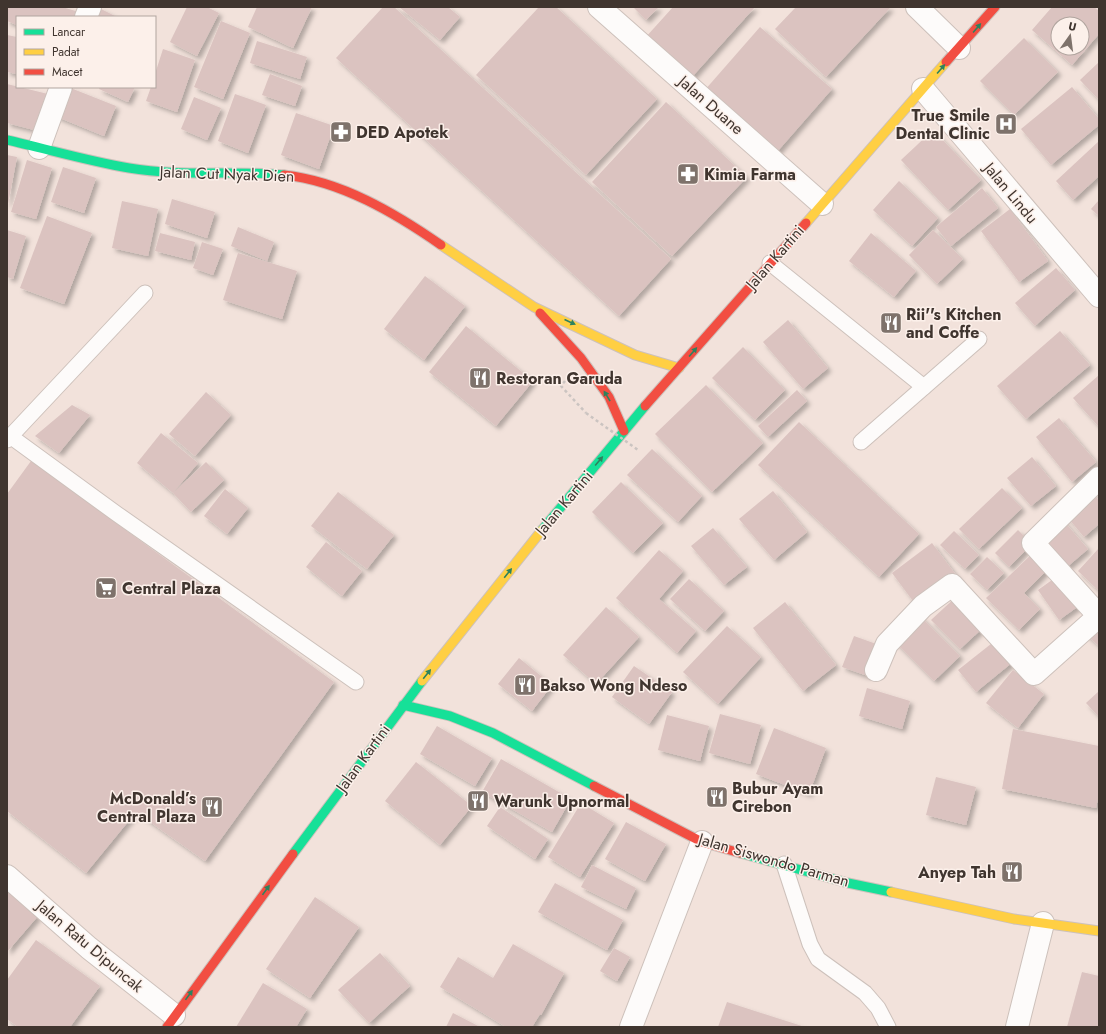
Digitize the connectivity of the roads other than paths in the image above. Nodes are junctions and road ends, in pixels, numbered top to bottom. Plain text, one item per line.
1 (599, 7) edge
2 (917, 7) edge
3 (995, 7) edge
4 (959, 48) junction
5 (61, 88) edge
6 (923, 89) junction
7 (7, 140) edge
8 (40, 148) junction
9 (822, 204) junction
10 (770, 263) junction
11 (145, 294) dead end
12 (1099, 296) edge
13 (534, 306) junction
14 (979, 339) dead end
15 (679, 368) junction
16 (924, 387) junction
17 (624, 432) junction
18 (9, 438) edge
19 (861, 442) dead end
20 (1099, 478) edge
21 (876, 670) dead end
22 (356, 682) dead end
23 (402, 705) junction
24 (702, 842) junction
25 (784, 864) junction
26 (7, 876) edge
27 (1043, 923) junction
28 (1099, 931) edge
29 (171, 1021) edge
30 (630, 1027) edge
31 (888, 1027) edge
32 (1017, 1027) edge

1 - 9 street, Jalan Duane
2 - 4 street
4 -> 3 main road, Jalan Kartini
6 -> 4 main road, Jalan Kartini
5 - 8 street
6 - 9 main road, Jalan Kartini
6 - 12 street, Jalan Lindu
7 - 8 main road, Jalan Cut Nyak Dien
8 - 13 main road, Jalan Cut Nyak Dien
9 - 10 main road, Jalan Kartini
15 -> 10 main road, Jalan Kartini
10 - 16 lane
11 - 18 lane
13 -> 15 main road, Jalan Cut Nyak Dien
17 -> 13 main road, Jalan Cut Nyak Dien
14 - 16 lane
15 - 17 main road, Jalan Kartini
16 - 19 lane
23 -> 17 main road, Jalan Kartini
18 - 22 lane
20 - 21 street
23 - 24 main road, Jalan Siswondo Parman
29 -> 23 main road, Jalan Kartini
24 - 25 main road, Jalan Siswondo Parman
24 - 30 street
25 - 27 main road, Jalan Siswondo Parman
25 - 31 lane
26 - 29 street, Jalan Ratu Dipuncak
27 - 28 main road, Jalan Siswondo Parman
27 - 32 street

